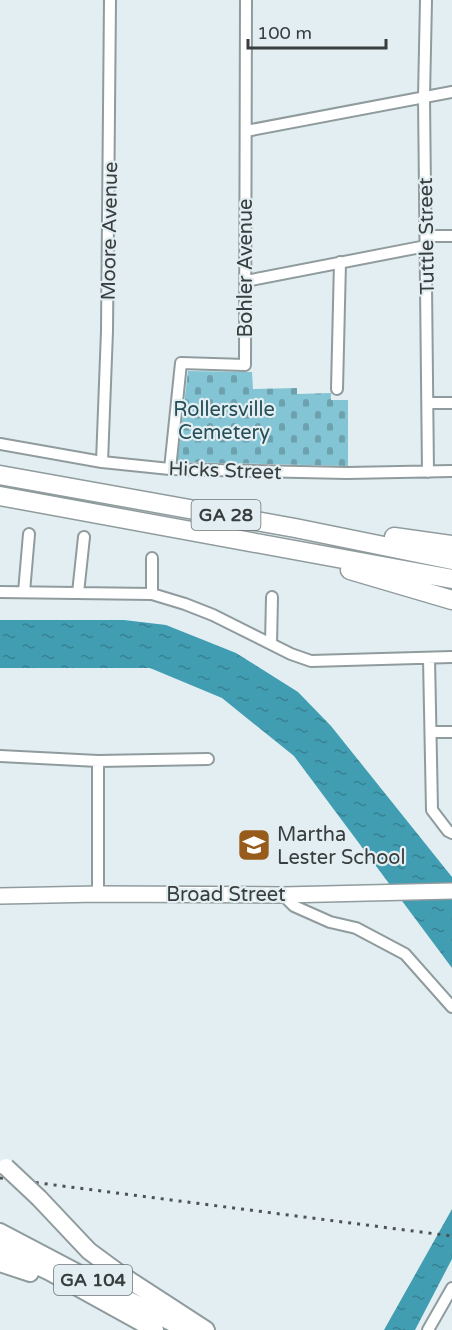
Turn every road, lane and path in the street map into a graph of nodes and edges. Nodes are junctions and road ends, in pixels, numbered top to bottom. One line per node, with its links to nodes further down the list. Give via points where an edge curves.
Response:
1 (110, 0): 15 (street, Moore Avenue, via 108,309)
2 (246, 0): 6 (street, Bohler Avenue)
3 (426, 0): 5 (street, Tuttle Street)
4 (452, 92): 5 (street)
5 (424, 98): 6 (street); 8 (street, Tuttle Street)
6 (246, 130): 10 (street, Bohler Avenue)
7 (452, 236): 8 (street)
8 (426, 241): 9 (street); 12 (street, Tuttle Street)
9 (340, 262): 10 (street); 11 (street)
10 (246, 281): 16 (street, Bohler Avenue, via 245,365 181,363)
11 (338, 389)
12 (428, 403): 13 (street); 18 (street, Tuttle Street)
13 (452, 403)
14 (0, 444): 15 (street, Hicks Street)
15 (102, 462): 16 (street, Hicks Street)
16 (170, 469): 18 (street, Hicks Street)
17 (452, 471): 18 (street, Hicks Street)
18 (428, 472)
19 (0, 475): 21 (highway, GA 28)
20 (5, 497): 24 (highway, GA 28)
21 (180, 507): 25 (highway); 27 (highway, GA 28)
22 (29, 534): 30 (street)
23 (84, 537): 31 (street)
24 (256, 542): 28 (highway, GA 28); 34 (highway)
25 (452, 545)
26 (152, 558): 32 (street)
27 (452, 560)
28 (452, 579)
29 (0, 592): 30 (street)
30 (24, 592): 31 (street)
31 (78, 593): 32 (street)
32 (152, 594): 35 (street, via 185,604)
33 (272, 597): 35 (street)
34 (452, 600)
35 (271, 644): 37 (street, via 311,661)
36 (452, 657): 37 (street)
37 (429, 658): 38 (street)
38 (431, 732): 39 (street); 43 (street, via 432,810)
39 (452, 732)
40 (0, 756): 42 (street)
41 (208, 759): 42 (street)
42 (98, 761): 45 (street)
43 (452, 833)
44 (452, 891): 46 (main road, Broad Street)
45 (98, 894): 46 (main road, Broad Street); 47 (main road, Broad Street)
46 (283, 895): 48 (street, via 294,906 352,927 405,954)
47 (0, 896)
48 (452, 1007)
49 (3, 1165): 57 (main road, bridge, via 89,1251)
50 (0, 1232): 56 (main road, GA 104)
51 (0, 1248): 54 (main road, GA 104)
52 (0, 1263): 54 (main road)
53 (452, 1288): 58 (street)
54 (115, 1308): 55 (main road, GA 104)
55 (155, 1330)
56 (186, 1330)
57 (206, 1330)
58 (428, 1330)

